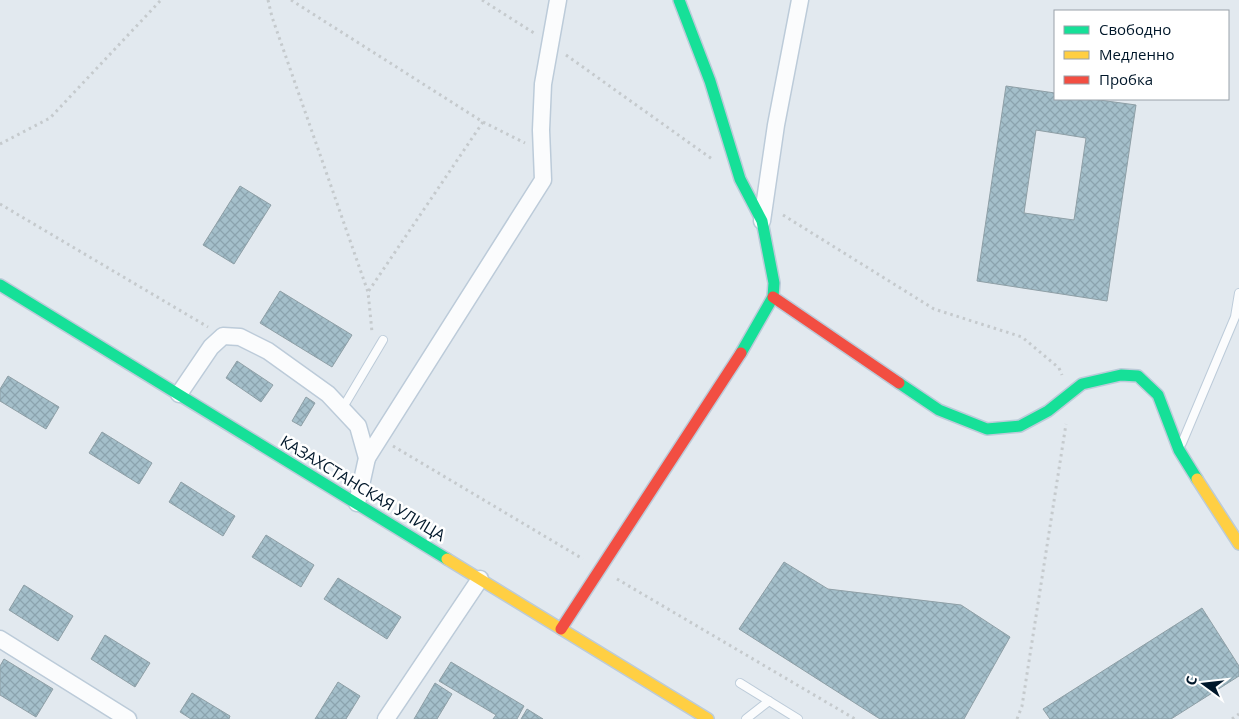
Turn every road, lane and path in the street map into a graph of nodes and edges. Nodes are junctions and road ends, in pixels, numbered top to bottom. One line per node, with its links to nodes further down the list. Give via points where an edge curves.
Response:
1 (161, 0): 10 (path, via 50,118)
2 (268, 0): 17 (path)
3 (292, 0): 9 (path)
4 (482, 0): 8 (path)
5 (558, 0): 8 (street)
6 (679, 0): 15 (street, via 710,81 740,179)
7 (800, 0): 15 (street)
8 (550, 43): 11 (street, via 543,84); 12 (path)
9 (483, 122): 11 (path); 17 (path)
10 (0, 144)
11 (542, 152): 27 (street, via 542,180)
12 (716, 162)
13 (0, 204): 20 (path)
14 (780, 213): 23 (path, via 934,309 1022,336 1060,368)
15 (762, 221): 19 (street, via 774,283)
16 (0, 285): 24 (street, КАЗАХСТАНСКАЯ УЛИЦА)
17 (368, 292): 22 (path)
18 (1239, 294): 28 (lane, via 1234,317)
19 (773, 297): 23 (street, via 939,410 987,429 1020,426 1048,411); 32 (street, via 757,328)
20 (223, 336): 24 (street, via 211,347); 25 (street, via 240,338 268,351 328,394)
21 (383, 340): 22 (lane)
22 (374, 355): 25 (lane)
23 (1070, 393): 28 (street, via 1082,384 1120,375 1138,376 1158,395)
24 (178, 394): 30 (street, КАЗАХСТАНСКАЯ УЛИЦА)
25 (342, 409): 29 (street, via 358,426)
26 (1066, 422): 45 (path, via 1022,706)
27 (380, 438): 29 (street); 32 (path)
28 (1179, 450): 31 (street)
29 (367, 458): 30 (street)
30 (357, 503): 33 (street, КАЗАХСТАНСКАЯ УЛИЦА)
31 (1239, 544)
32 (600, 569): 34 (street); 44 (path)
33 (480, 579): 34 (street, КАЗАХСТАНСКАЯ УЛИЦА); 40 (street)
34 (561, 629): 41 (street, КАЗАХСТАНСКАЯ УЛИЦА)
35 (0, 639): 39 (street)
36 (740, 683): 37 (lane)
37 (769, 701): 42 (lane); 43 (lane)
38 (1239, 714): 46 (path)
39 (128, 719)
40 (386, 719)
41 (708, 719)
42 (746, 719)
43 (798, 719)
44 (855, 719)
45 (1017, 719)
46 (1232, 719)

